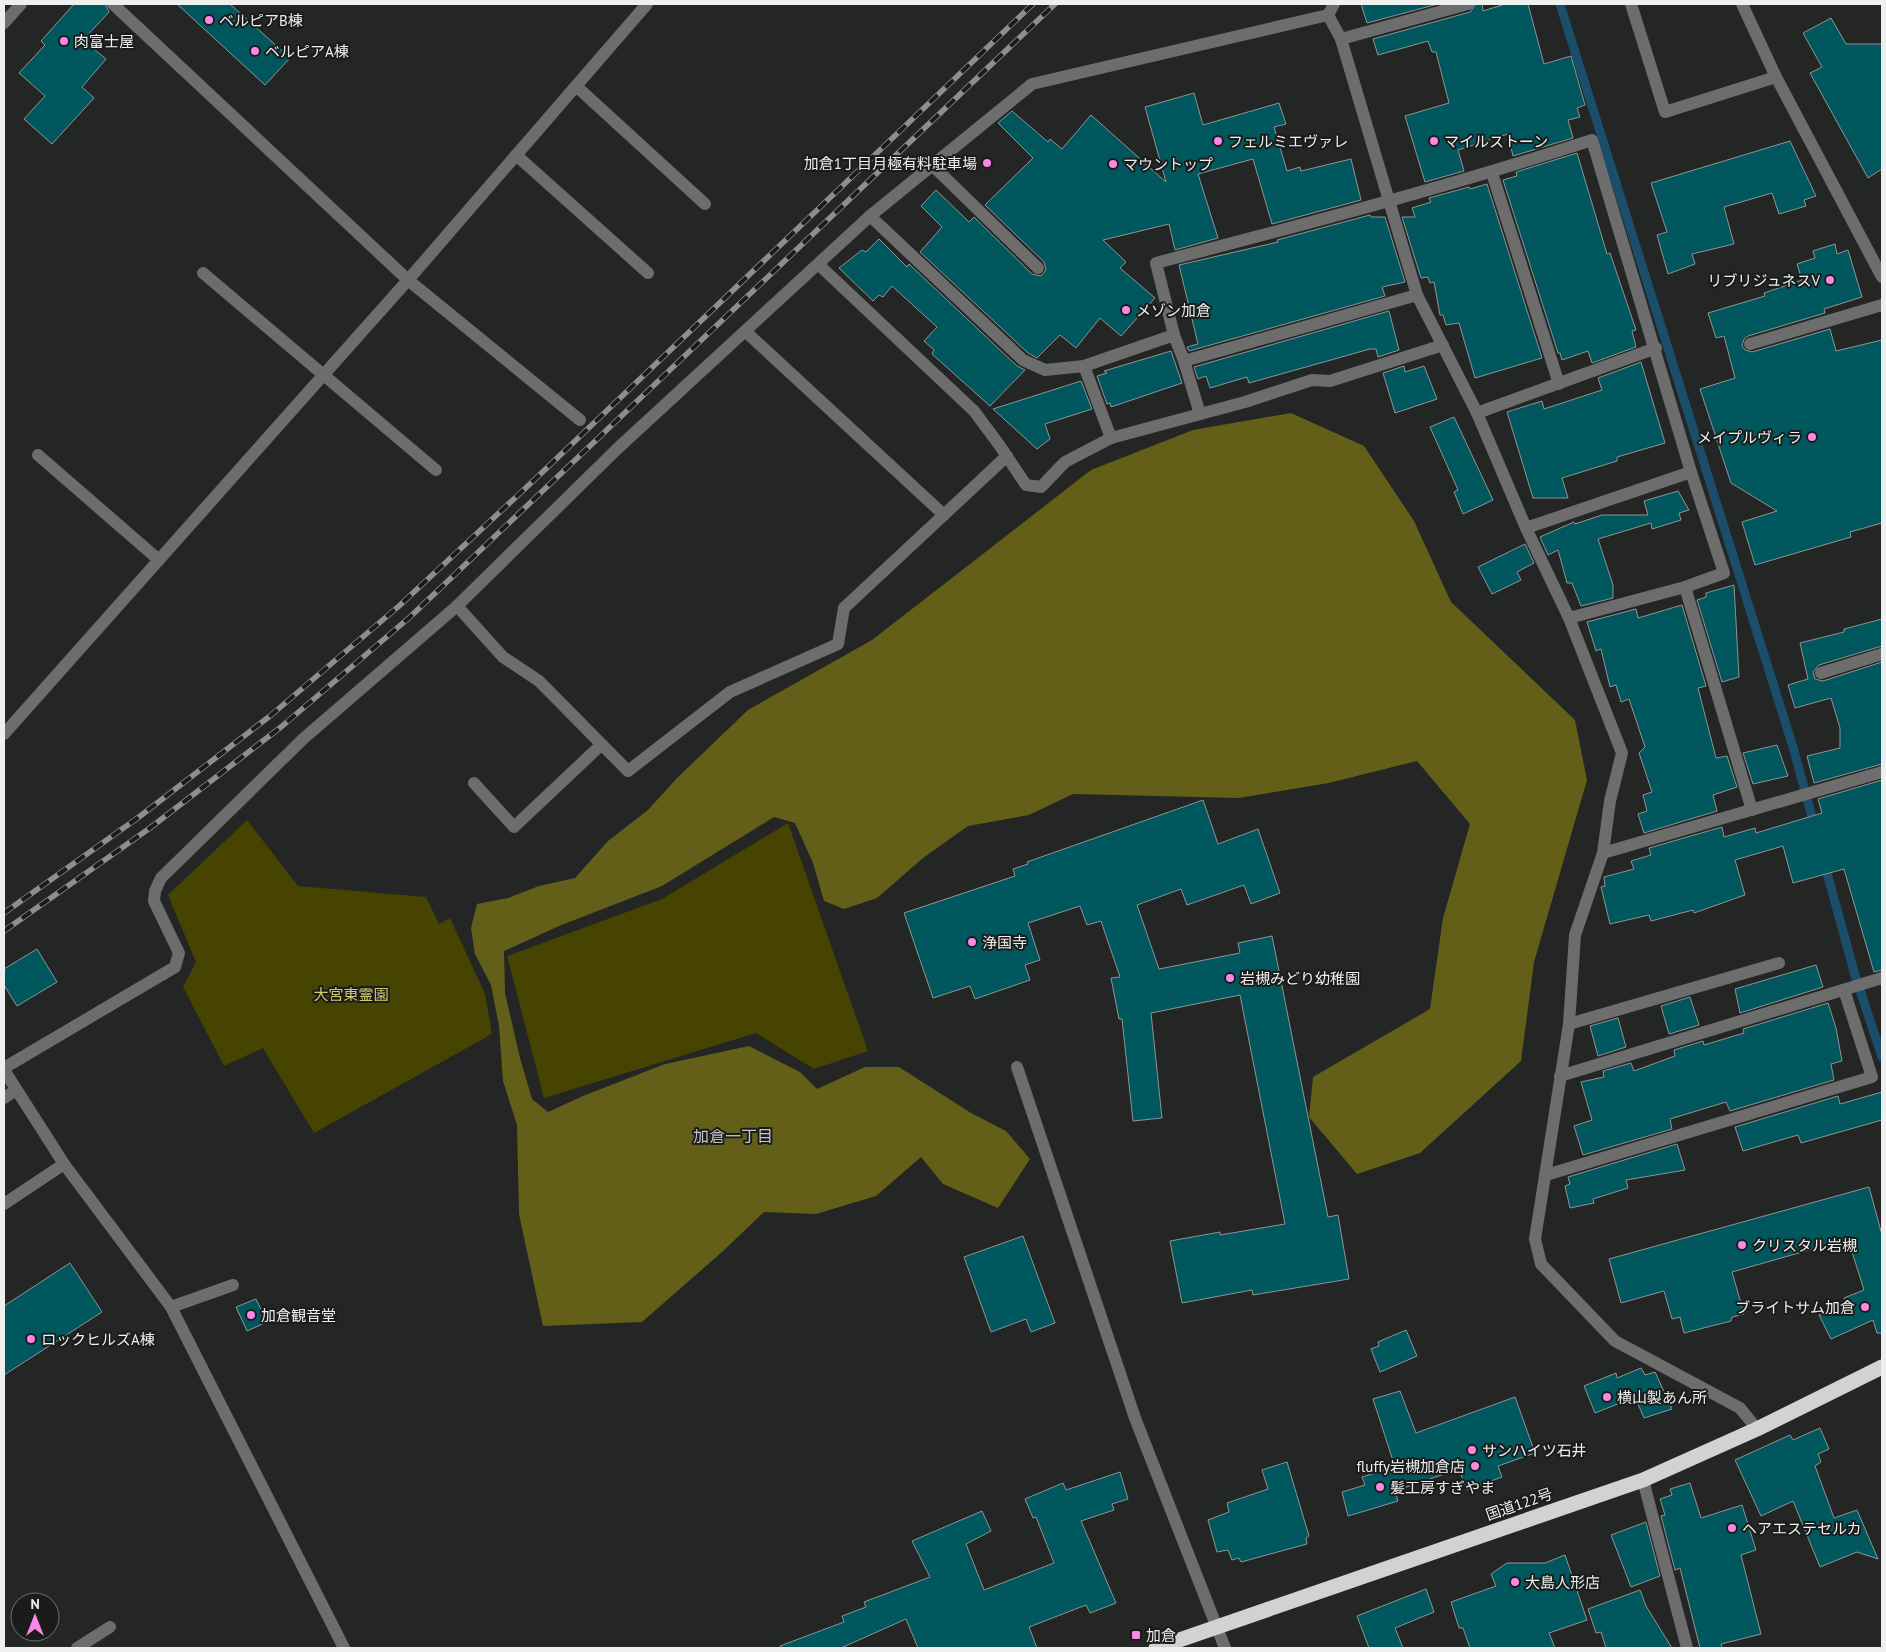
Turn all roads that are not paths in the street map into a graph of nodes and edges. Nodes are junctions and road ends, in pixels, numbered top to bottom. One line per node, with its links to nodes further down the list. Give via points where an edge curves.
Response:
1 (21, 4): 8 (street)
2 (113, 4): 24 (street)
3 (647, 4): 11 (street)
4 (1468, 4): 9 (street)
5 (1631, 4): 10 (street, via 1665,112)
6 (1742, 4): 10 (street)
7 (1331, 10): 9 (street); 13 (street, via 1032,84)
8 (4, 23)
9 (1341, 40): 15 (street)
10 (1776, 77): 18 (street)
11 (576, 86): 12 (street); 16 (street)
12 (516, 155): 22 (street); 24 (street)
13 (932, 164): 17 (street); 20 (street)
14 (1492, 173): 15 (street); 31 (street, via 1592,140); 35 (street)
15 (1390, 203): 25 (street); 28 (street, via 1156,263)
16 (705, 204)
17 (870, 216): 19 (street); 33 (street, via 1024,360 1045,370)
18 (1878, 261): 23 (street)
19 (818, 264): 27 (street); 41 (street, via 974,411)
20 (1038, 268)
21 (203, 273): 34 (street)
22 (648, 273)
23 (1882, 277)
24 (408, 280): 34 (street); 38 (street)
25 (1418, 295): 30 (street); 32 (street)
26 (1882, 305): 29 (street)
27 (745, 331): 44 (street); 48 (street, via 617,449)
28 (1174, 335): 32 (street); 33 (street)
29 (1750, 344)
30 (1443, 345): 36 (street); 37 (street, via 1330,381 1312,380)
31 (1656, 348): 35 (street); 43 (street)
32 (1184, 361): 37 (street)
33 (1084, 366): 39 (street)
34 (324, 374): 42 (street); 46 (street)
35 (1559, 384): 36 (street)
36 (1477, 413): 45 (street)
37 (1200, 414): 39 (street)
38 (580, 420)
39 (1112, 438): 41 (street, via 1065,462 1041,487 1026,485)
40 (38, 455): 46 (street)
41 (1007, 456): 44 (street)
42 (436, 470)
43 (1691, 472): 45 (street); 47 (street, via 1724,574)
44 (944, 515): 53 (street, via 844,608 838,644 730,692 628,771)
45 (1526, 528): 49 (street)
46 (159, 560): 52 (street)
47 (1685, 587): 49 (street); 56 (street)
48 (457, 606): 53 (street, via 503,657 539,681); 63 (street, via 303,739 161,878 154,901 179,953 175,967)
49 (1569, 618): 57 (street, via 1622,752 1610,801)
50 (1882, 654): 51 (street)
51 (1821, 672)
52 (4, 734)
53 (602, 745): 55 (street, via 514,827)
54 (1882, 772): 56 (street)
55 (474, 782)
56 (1752, 810): 57 (street)
57 (1603, 852): 61 (street, via 1575,935)
58 (1779, 962): 61 (street)
59 (1882, 978): 60 (street)
60 (1844, 990): 64 (street); 68 (street, via 1872,1077)
61 (1569, 1024): 64 (street)
62 (1017, 1068): 76 (street, via 1135,1418)
63 (4, 1069): 65 (street)
64 (1560, 1076): 68 (street)
65 (16, 1090): 66 (street); 67 (street)
66 (4, 1098)
67 (64, 1164): 69 (street); 71 (street)
68 (1546, 1175): 73 (street, via 1535,1239 1540,1264 1615,1341 1740,1408)
69 (4, 1204)
70 (233, 1285): 71 (street)
71 (170, 1307): 78 (street)
72 (1882, 1367): 73 (highway, 国道122号)
73 (1758, 1429): 74 (highway, 国道122号)
74 (1642, 1480): 76 (highway, 国道122号); 81 (street)
75 (110, 1626): 77 (street)
76 (1215, 1626): 79 (highway, 国道122号); 80 (street)
77 (77, 1648)
78 (344, 1648)
79 (1156, 1648)
80 (1225, 1648)
81 (1687, 1648)

